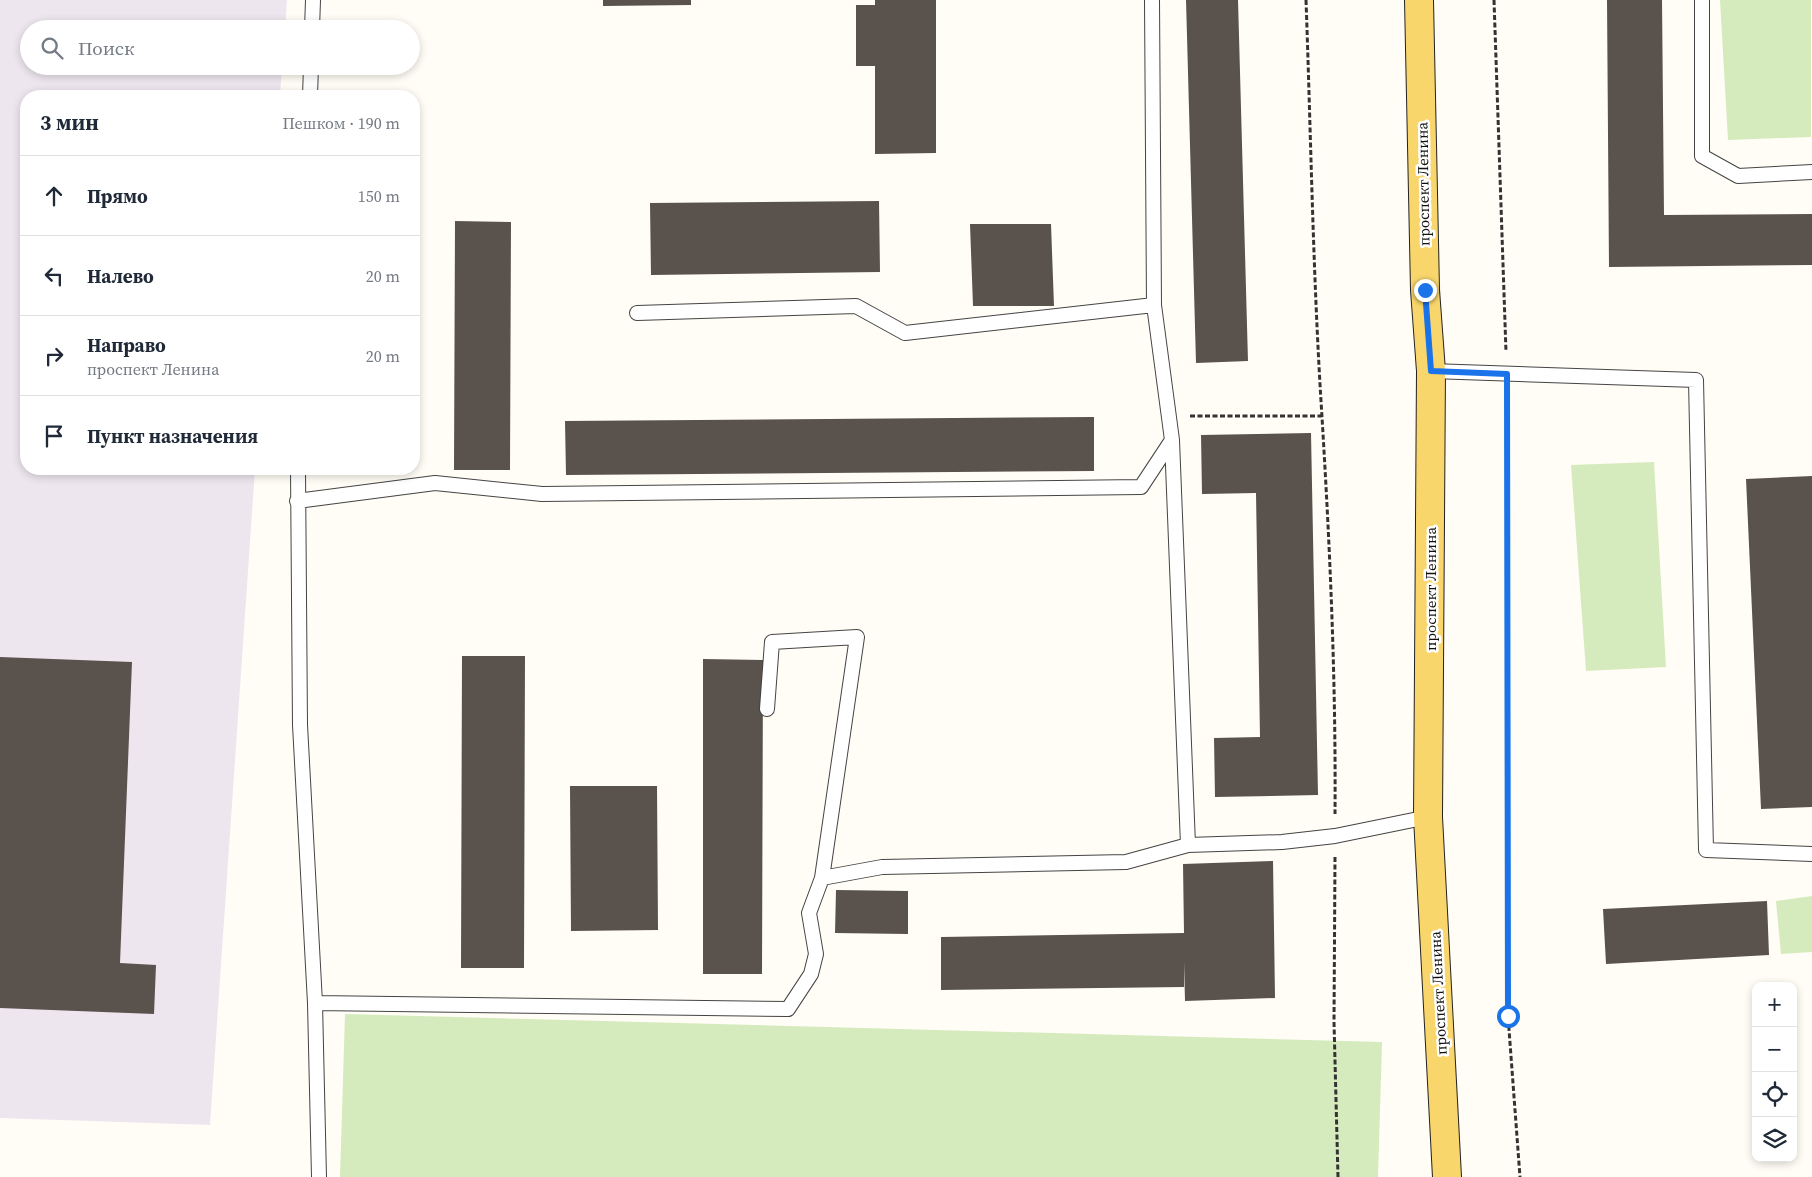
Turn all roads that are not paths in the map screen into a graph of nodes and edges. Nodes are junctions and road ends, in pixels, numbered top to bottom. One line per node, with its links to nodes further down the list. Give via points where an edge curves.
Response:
1 (313, 0): 5 (lane)
2 (1152, 0): 9 (lane)
3 (1419, 0): 11 (main road, проспект Ленина, via 1425,290)
4 (1702, 0): 8 (lane, via 1702,156 1738,176)
5 (312, 20)
6 (310, 75): 7 (lane)
7 (310, 90)
8 (1812, 172)
9 (1154, 305): 10 (lane, via 905,333 856,306); 12 (lane)
10 (637, 313)
11 (1431, 371): 16 (main road, проспект Ленина); 18 (lane, via 1696,380 1706,850)
12 (1172, 440): 14 (lane, via 1141,487 542,494 435,483); 17 (lane)
13 (298, 475): 14 (lane)
14 (297, 501): 20 (lane, via 300,725)
15 (767, 709): 19 (lane, via 772,642 858,637)
16 (1428, 817): 17 (lane, via 1335,836 1282,842); 22 (main road, проспект Ленина)
17 (1188, 845): 19 (lane, via 1126,862 882,866)
18 (1812, 854)
19 (822, 878): 20 (lane, via 809,913 816,954 810,974 788,1009)
20 (315, 1003): 21 (lane)
21 (319, 1177)
22 (1447, 1177)

